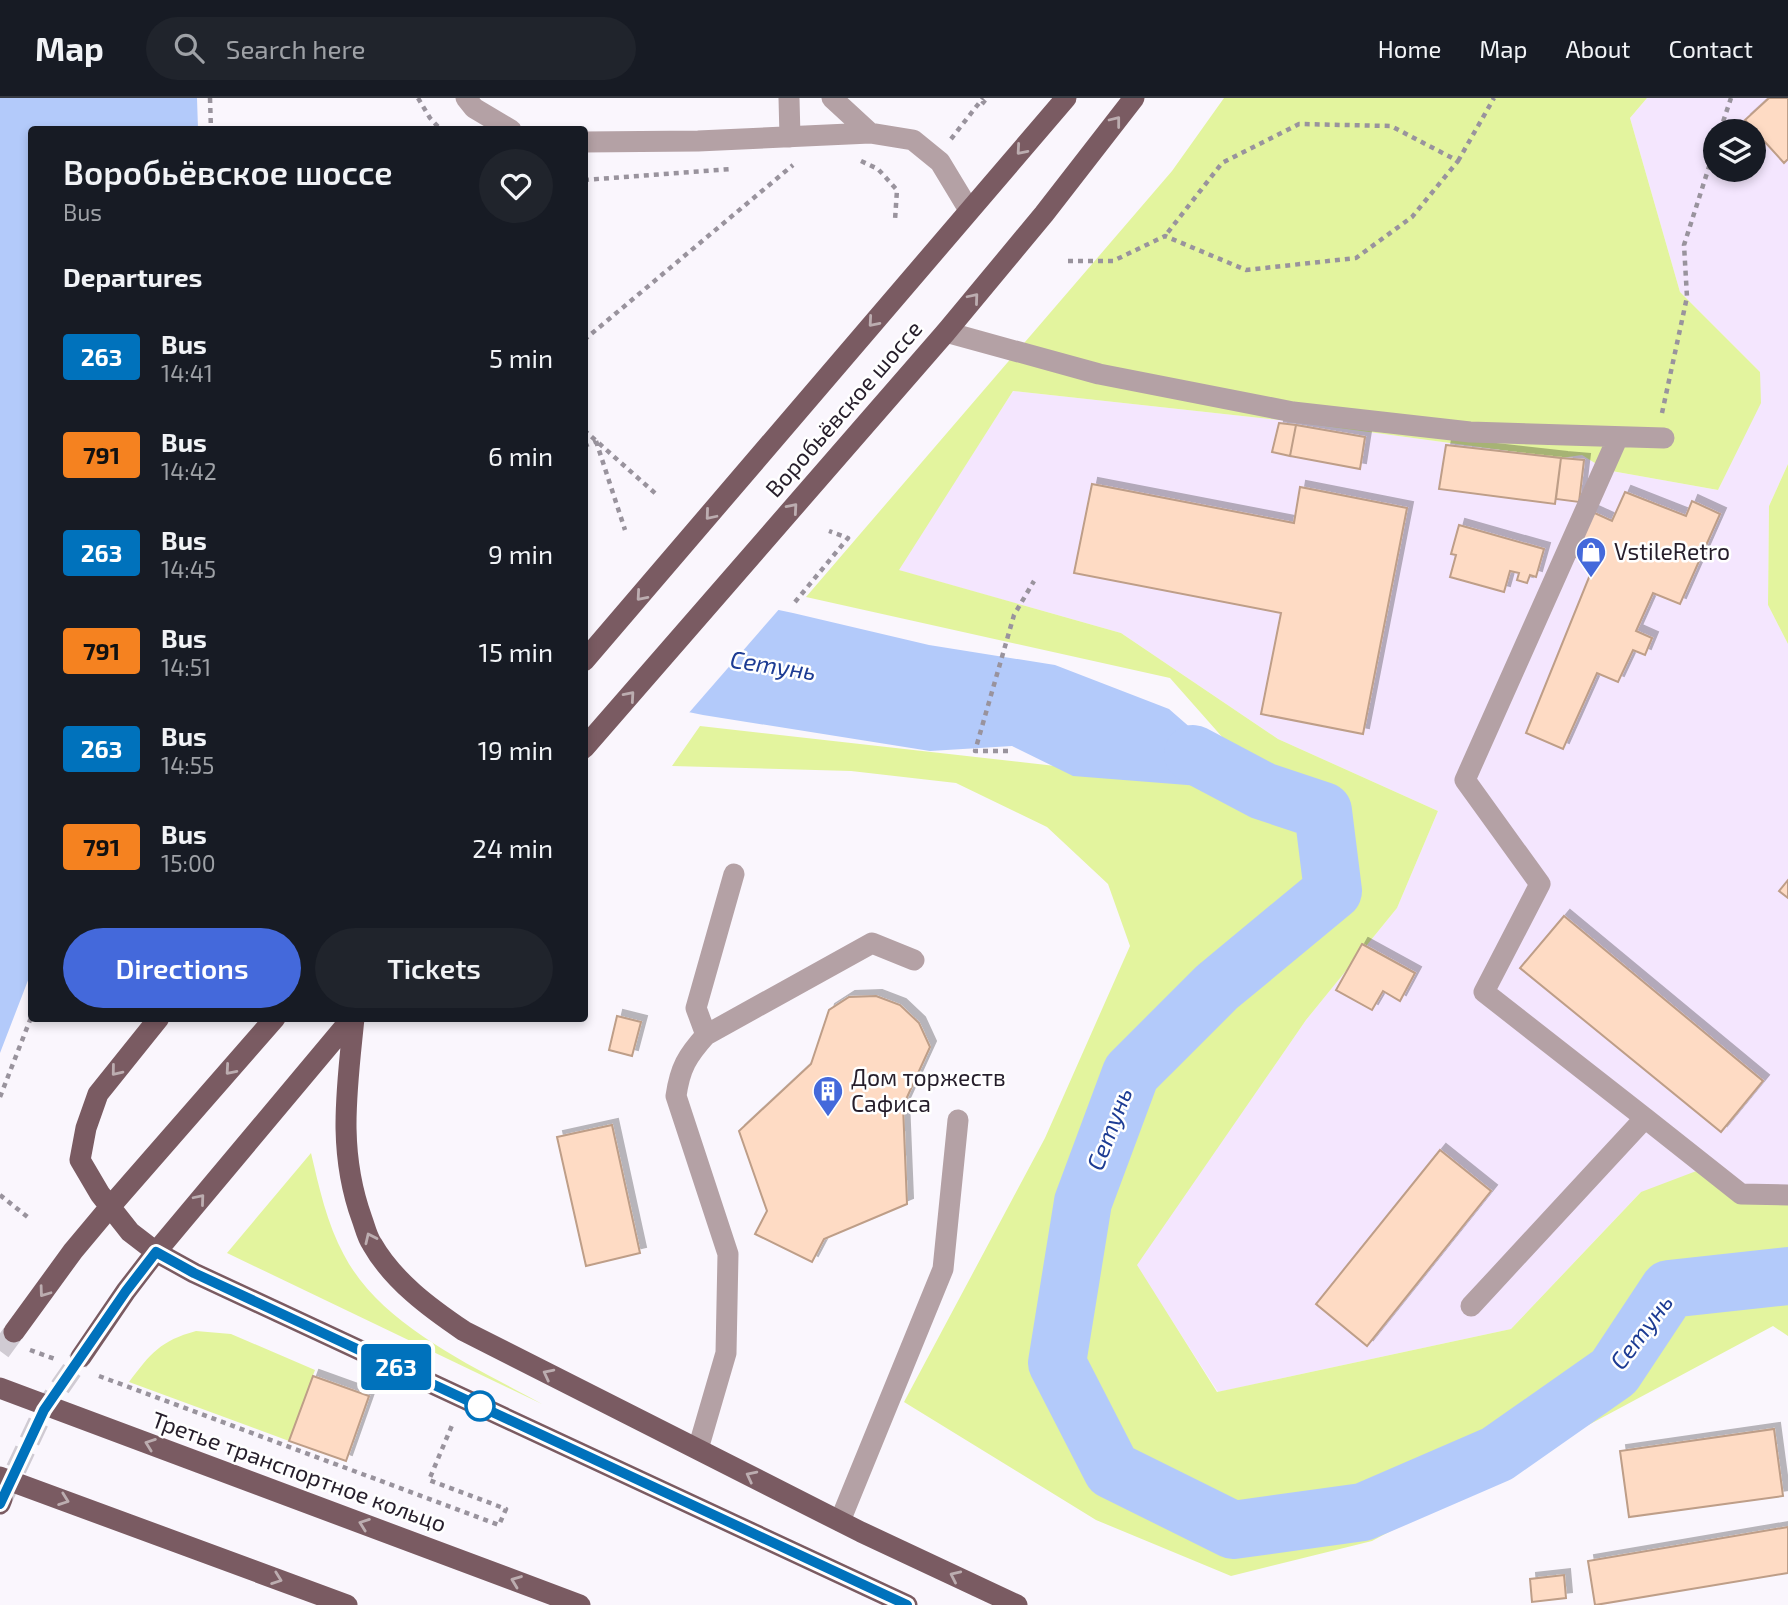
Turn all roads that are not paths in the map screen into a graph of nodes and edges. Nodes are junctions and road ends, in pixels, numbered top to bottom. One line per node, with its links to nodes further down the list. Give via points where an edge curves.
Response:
1 (466, 98): 6 (lane)
2 (789, 98): 8 (lane)
3 (832, 98): 7 (lane)
4 (1066, 98): 10 (main road, Воробьёвское шоссе, one-way to 10)
5 (1134, 98): 11 (main road, Воробьёвское шоссе, one-way to 5)
6 (505, 126)
7 (870, 133): 8 (lane); 10 (lane, via 913,140 940,162)
8 (790, 137): 9 (lane)
9 (588, 142)
10 (969, 210): 14 (main road, Воробьёвское шоссе, one-way to 14)
11 (946, 332): 12 (lane, via 1099,374 1293,412 1470,432); 15 (main road, Воробьёвское шоссе, one-way to 11)
12 (1618, 437): 13 (lane); 23 (lane, via 1465,780 1540,884 1484,992)
13 (1661, 438)
14 (588, 655)
15 (588, 744)
16 (734, 874): 22 (lane, via 696,1008)
17 (914, 960): 22 (lane, via 872,943)
18 (156, 1022): 26 (main road, one-way to 26, via 98,1094 86,1128 80,1160)
19 (272, 1022): 26 (main road, one-way to 26)
20 (350, 1022): 27 (main road, one-way to 20)
21 (353, 1022): 32 (main road, one-way to 21, via 464,1331 424,1303 371,1244 355,1198 345,1145)
22 (706, 1035): 32 (lane, via 680,1073 676,1096 728,1254 726,1353)
23 (1645, 1118): 25 (lane, via 1741,1194); 28 (lane)
24 (958, 1120): 34 (lane, via 943,1269)
25 (1788, 1195)
26 (109, 1208): 27 (main road); 29 (main road, one-way to 29, via 73,1251)
27 (156, 1252): 30 (main road); 37 (main road)
28 (1471, 1306)
29 (20, 1340)
30 (78, 1364)
31 (0, 1388): 36 (main road, Третье транспортное кольцо, one-way to 31)
32 (698, 1449): 34 (main road, one-way to 32)
33 (0, 1477): 35 (main road, one-way to 35)
34 (840, 1521): 38 (main road, one-way to 34)
35 (346, 1605)
36 (580, 1605)
37 (907, 1605)
38 (1017, 1605)

